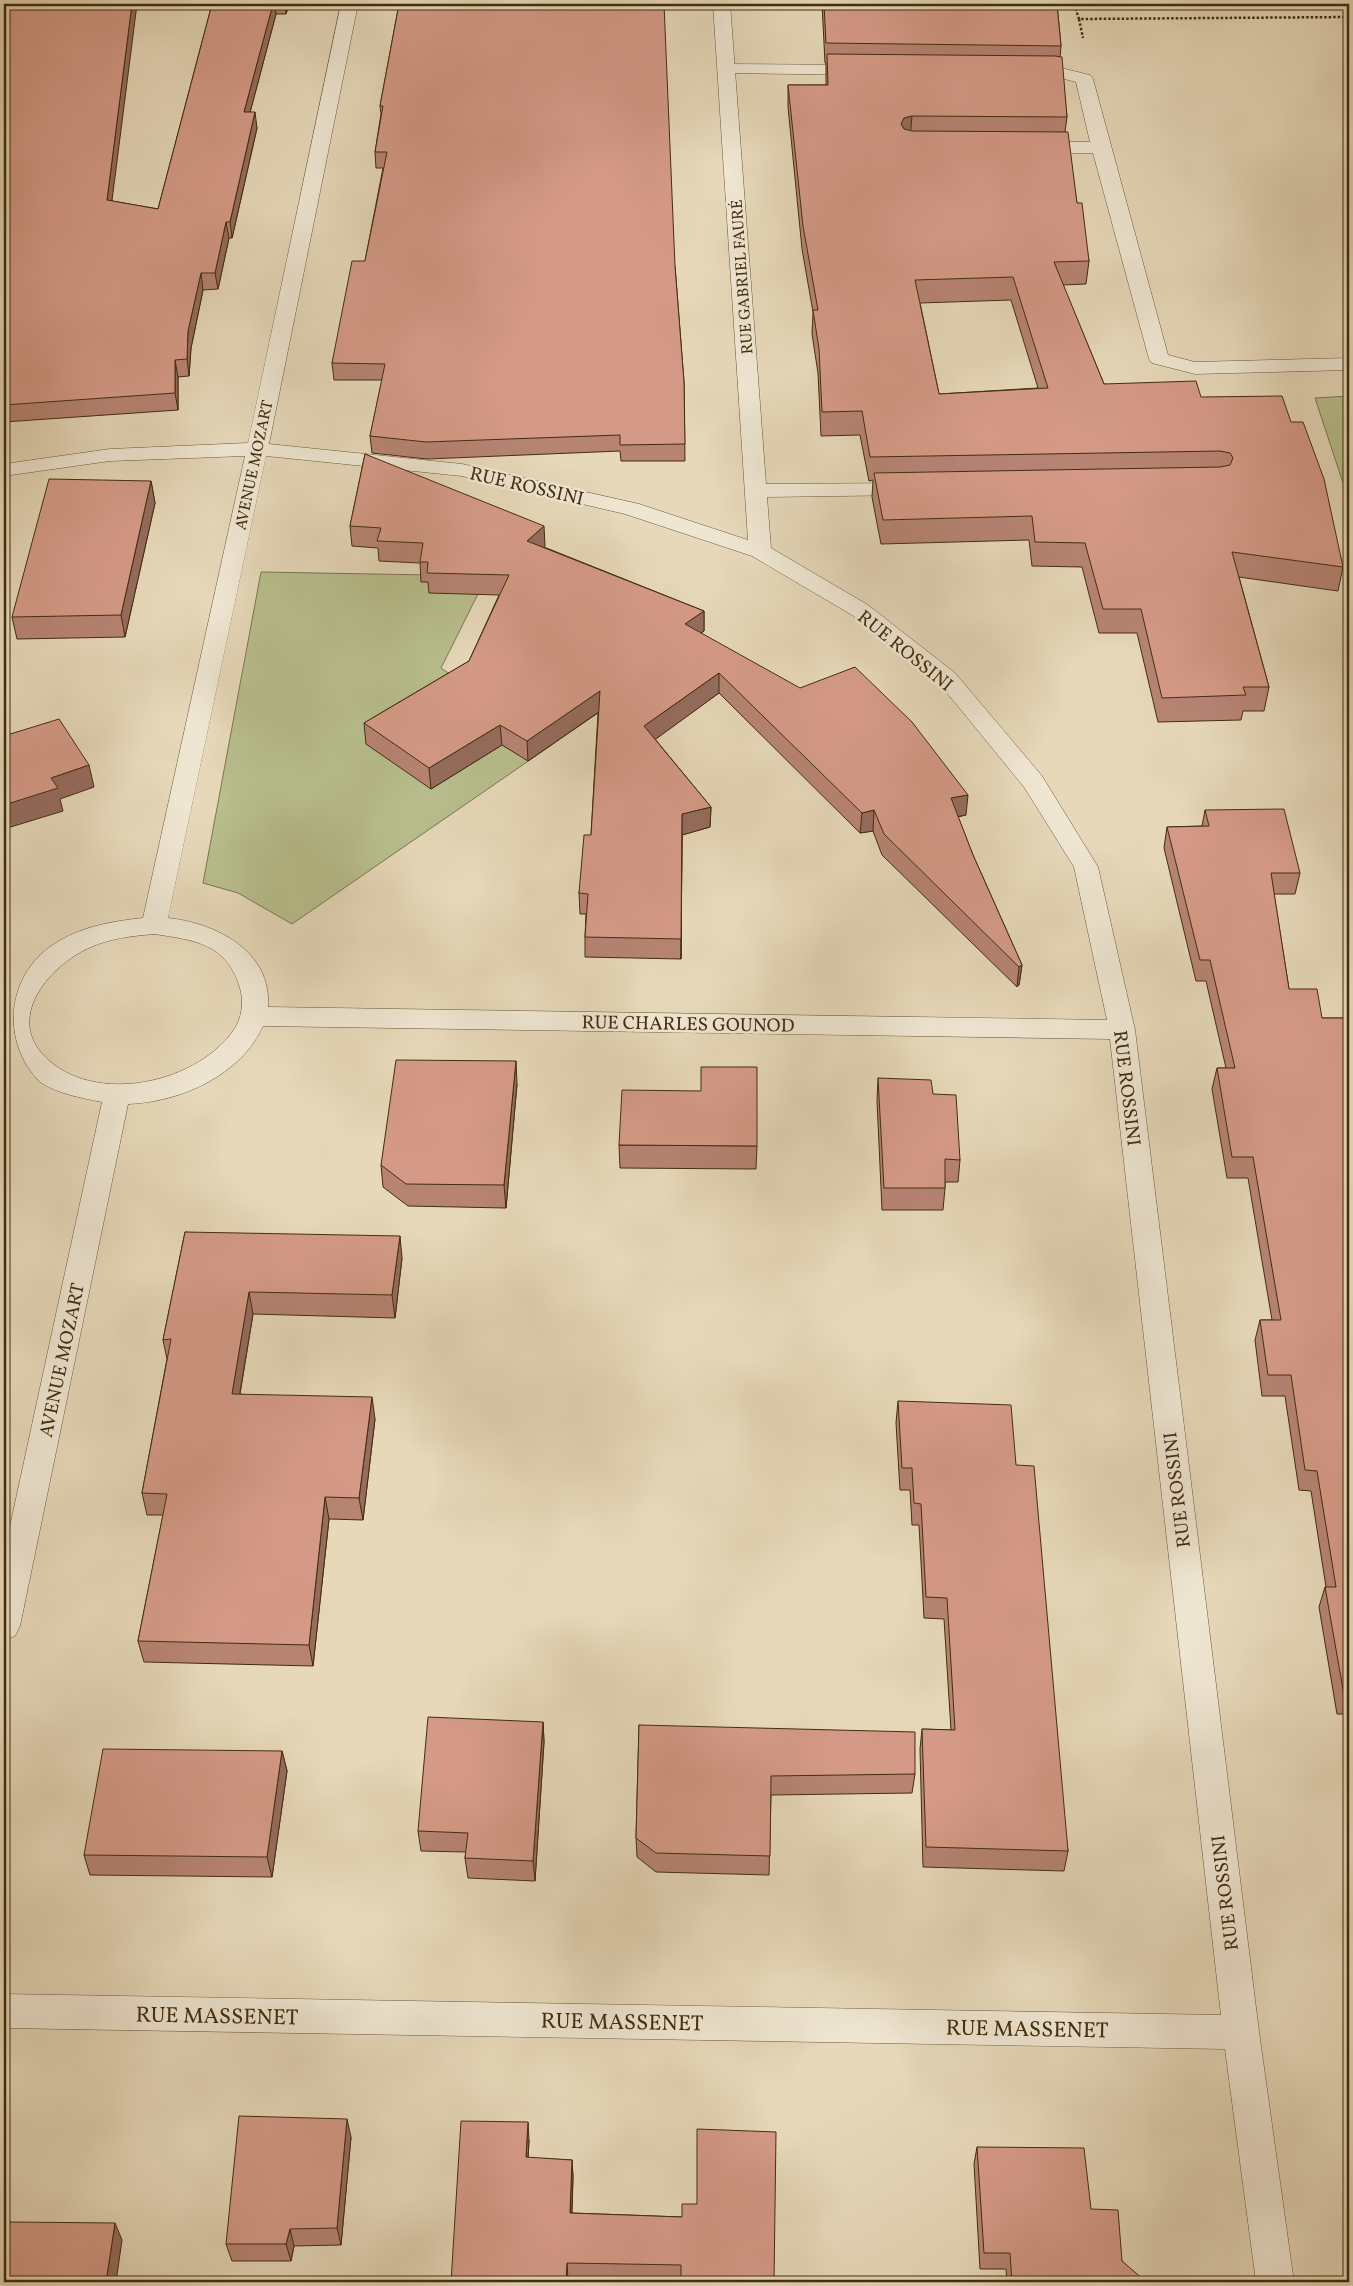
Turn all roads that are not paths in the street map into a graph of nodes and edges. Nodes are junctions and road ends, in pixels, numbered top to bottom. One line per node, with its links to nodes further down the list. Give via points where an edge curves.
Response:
1 (349, 4): 9 (street, AVENUE MOZART)
2 (722, 4): 3 (street, RUE GABRIEL FAURÉ)
3 (727, 69): 4 (street); 12 (street, RUE GABRIEL FAURÉ)
4 (878, 70)
5 (1004, 70): 7 (street, via 1053,71 1084,79)
6 (1012, 147): 7 (street)
7 (1100, 148): 8 (street, via 1159,359 1195,368)
8 (1349, 364)
9 (257, 449): 10 (street, RUE ROSSINI, via 110,455); 13 (street, RUE ROSSINI, via 462,470 631,508); 14 (street, AVENUE MOZART)
10 (4, 470)
11 (929, 488): 12 (street)
12 (756, 491): 13 (street, RUE GABRIEL FAURÉ)
13 (760, 551): 17 (street, RUE ROSSINI, via 860,610 947,678 1033,782 1086,867)
14 (154, 925): 15 (street, via 115,929 79,941 48,961 26,985); 16 (street, via 190,930 206,936 222,943 244,963 256,988)
15 (10, 1012): 18 (street, via 18,1037 31,1059 53,1077 82,1090)
16 (254, 1016): 17 (street, RUE CHARLES GOUNOD); 18 (street, via 242,1041 220,1063 190,1080 154,1091)
17 (1122, 1030): 21 (street, RUE ROSSINI)
18 (117, 1094): 19 (street, AVENUE MOZART)
19 (4, 1626)
20 (4, 2011): 21 (street, RUE MASSENET)
21 (1241, 2032): 22 (street, RUE ROSSINI)
22 (1275, 2282)

